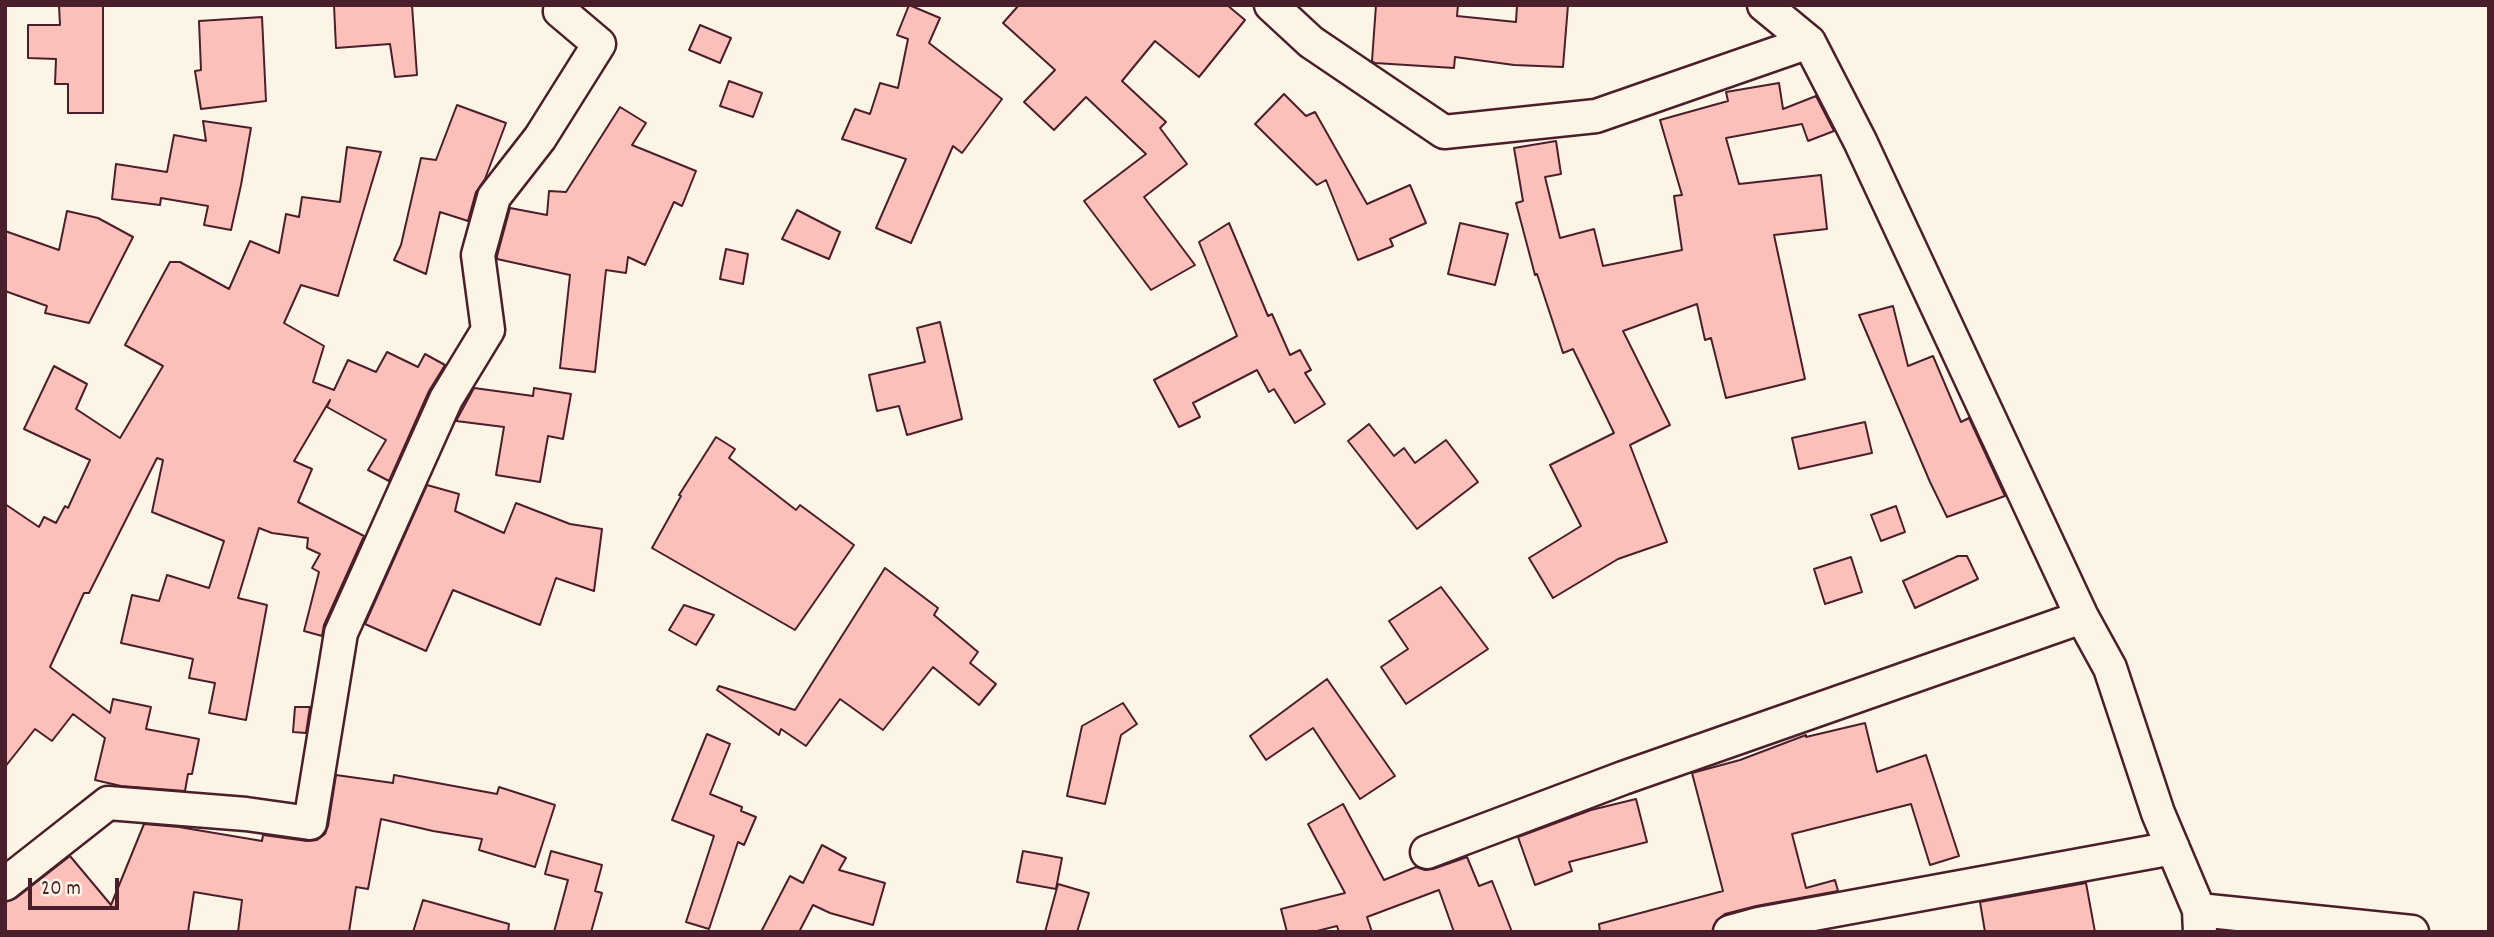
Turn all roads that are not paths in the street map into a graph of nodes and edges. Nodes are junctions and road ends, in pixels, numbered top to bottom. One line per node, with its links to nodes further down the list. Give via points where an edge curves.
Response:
1 (561, 5): 8 (street, via 560,11 599,44 540,138 494,197 478,255 488,330 446,399 341,633 310,823 108,803)
2 (1271, 5): 4 (street, via 1311,42 1444,132 1597,116)
3 (1764, 5): 4 (street)
4 (1809, 42): 5 (street)
5 (2082, 617): 6 (street, via 2110,668); 7 (street, via 1622,778)
6 (2173, 848): 9 (street); 10 (street)
7 (1427, 852)
8 (5, 884)
9 (2200, 921): 11 (street)
10 (1730, 932)
11 (2413, 932)

